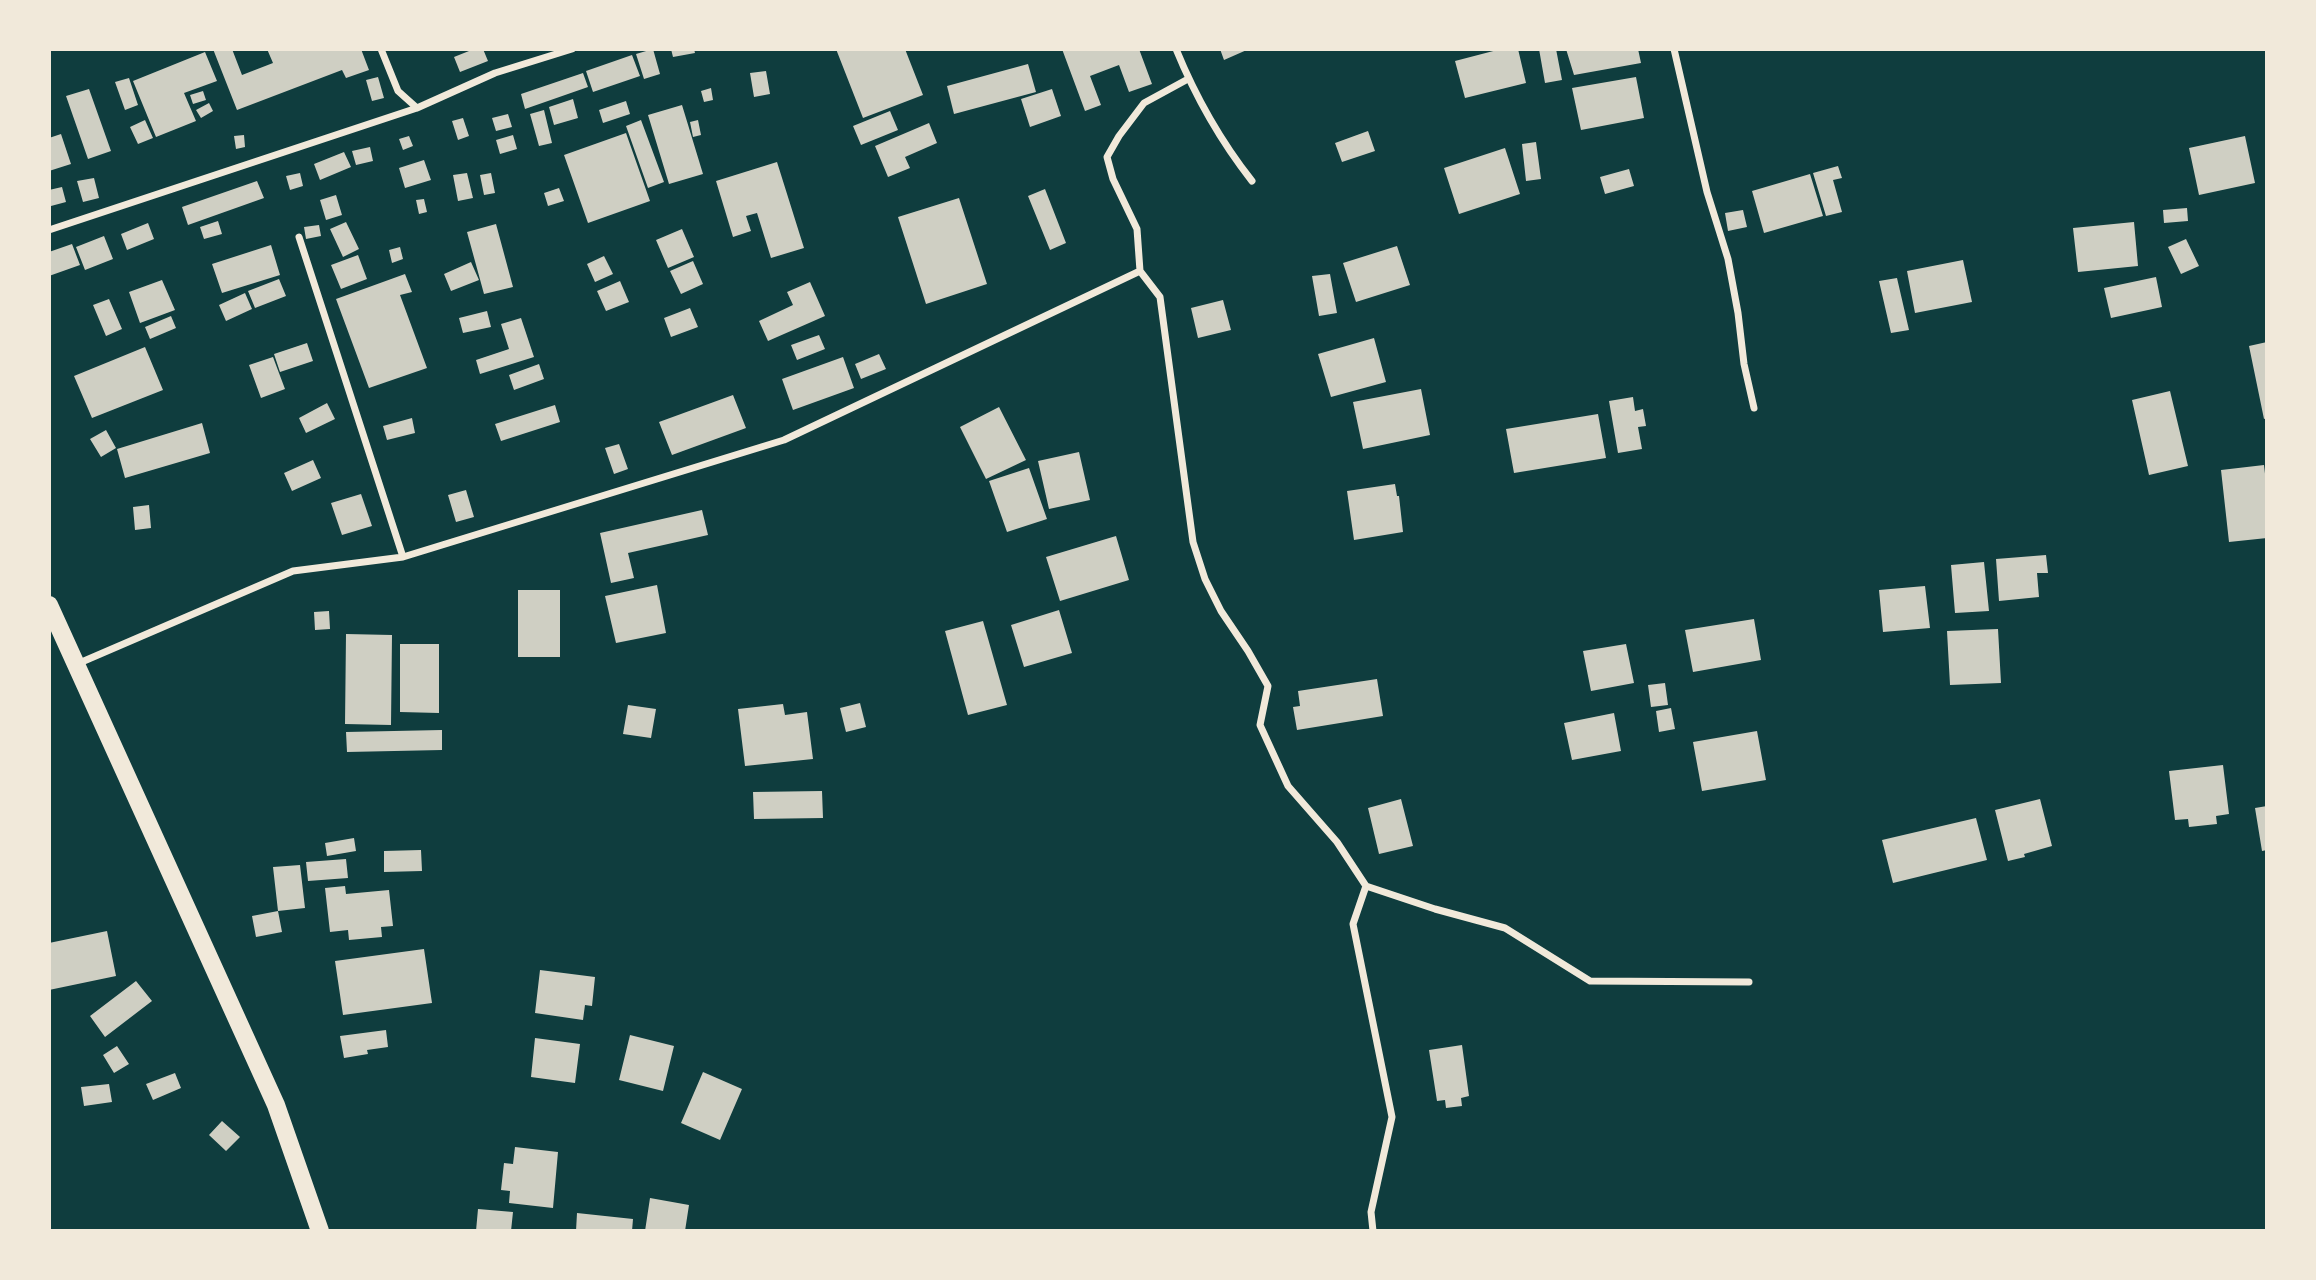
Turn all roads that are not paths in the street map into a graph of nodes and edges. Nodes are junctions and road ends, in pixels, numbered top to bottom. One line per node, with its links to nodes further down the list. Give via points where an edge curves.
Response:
1 (381, 49): 6 (street, via 398,91)
2 (572, 49): 6 (street, via 495,73)
3 (1176, 49): 5 (street)
4 (1674, 49): 11 (street, via 1707,192 1728,259)
5 (1188, 79): 7 (street, via 1218,136); 10 (street, via 1144,103 1107,156 1137,229)
6 (418, 108): 8 (street)
7 (1252, 181)
8 (49, 230)
9 (299, 237): 12 (street)
10 (1140, 271): 12 (street, via 784,440); 15 (street, via 1160,297 1186,497 1205,579 1268,686 1260,725 1288,786 1337,842)
11 (1754, 408)
12 (402, 557): 14 (street, via 293,571)
13 (49, 605): 14 (main road)
14 (77, 664): 17 (main road, via 276,1105)
15 (1366, 886): 16 (street, via 1505,928 1590,981); 18 (street, via 1353,923 1392,1117 1371,1212)
16 (1749, 982)
17 (320, 1231)
18 (1373, 1231)

